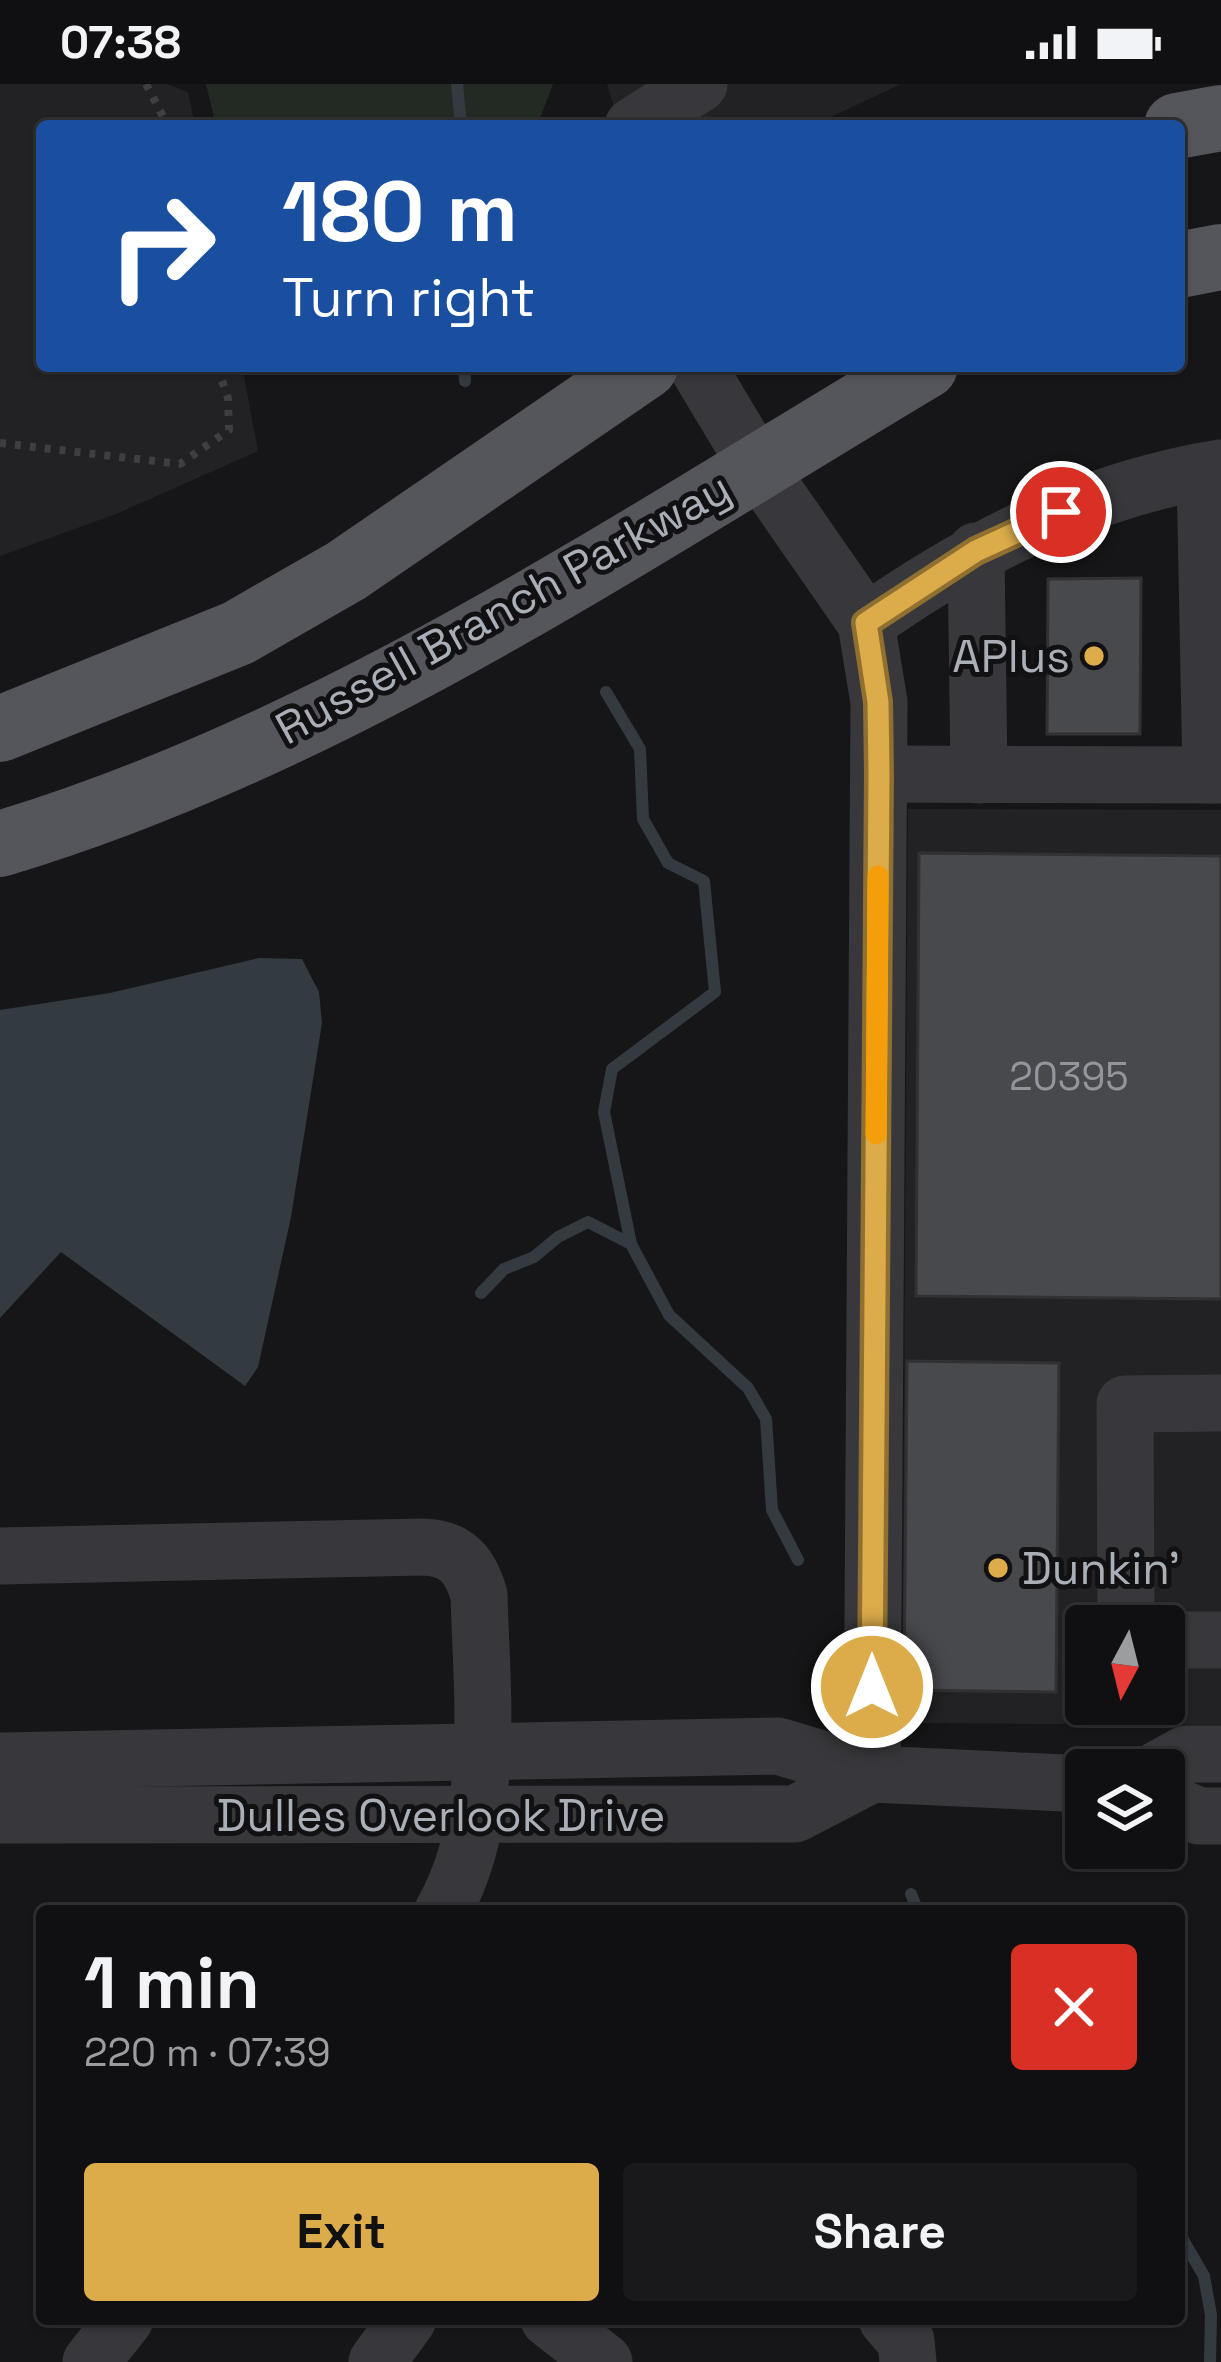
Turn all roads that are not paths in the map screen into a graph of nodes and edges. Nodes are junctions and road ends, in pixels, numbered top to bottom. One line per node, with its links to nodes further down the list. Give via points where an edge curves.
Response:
1 (1221, 118): 2 (main road)
2 (1185, 125)
3 (1221, 257): 4 (main road)
4 (1185, 264)
5 (636, 372): 12 (main road, via 346,571 238,633)
6 (701, 372): 8 (street)
7 (915, 372): 8 (main road, Russell Branch Parkway)
8 (757, 466): 11 (street); 16 (main road, Russell Branch Parkway, via 414,667 224,761 94,816)
9 (1213, 470): 10 (street, via 1091,500); 15 (street)
10 (976, 551): 11 (street); 14 (street)
11 (866, 623): 13 (street)
12 (0, 729)
13 (879, 774): 14 (street); 26 (street)
14 (979, 775): 15 (street)
15 (1216, 775)
16 (0, 844)
17 (1221, 1403): 19 (street, via 1125,1404)
18 (0, 1556): 22 (street, via 445,1548 468,1567 478,1594)
19 (1126, 1605)
20 (1185, 1640): 21 (street)
21 (1221, 1640)
22 (483, 1751): 25 (street, Dulles Overlook Drive); 26 (street, Dulles Overlook Drive, via 778,1746); 29 (street)
23 (1221, 1754): 24 (street)
24 (1185, 1755)
25 (0, 1761)
26 (872, 1774): 27 (street, Dulles Overlook Drive); 29 (street, Dulles Overlook Drive, via 795,1814)
27 (1065, 1783)
28 (1185, 1810): 31 (street)
29 (474, 1814): 30 (street, Dulles Overlook Drive); 32 (street)
30 (0, 1815)
31 (1221, 1816)
32 (446, 1905)
33 (120, 2325): 37 (street)
34 (404, 2325): 38 (street)
35 (557, 2325): 39 (street)
36 (891, 2325): 40 (street, via 906,2341)
37 (91, 2362)
38 (377, 2362)
39 (604, 2362)
40 (908, 2362)

